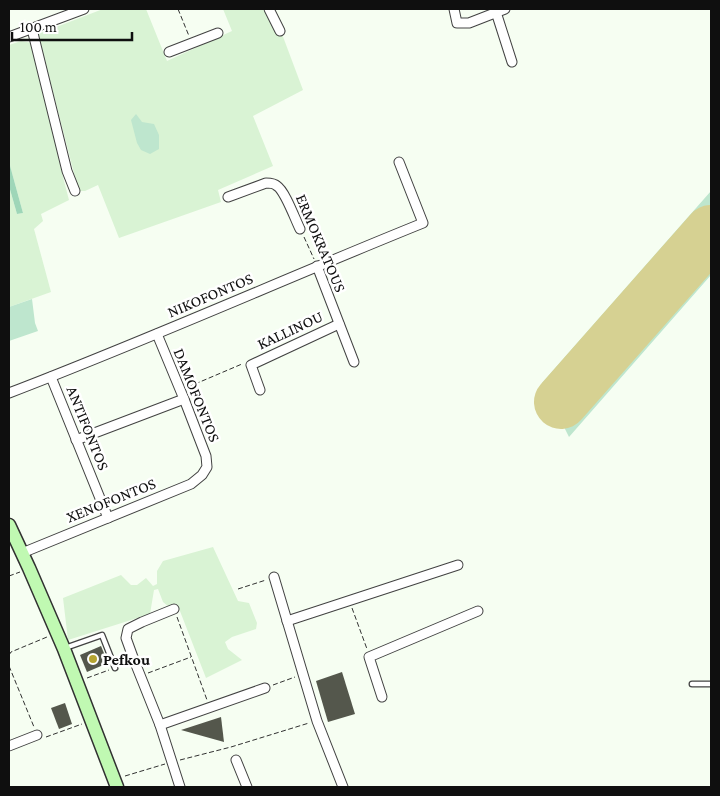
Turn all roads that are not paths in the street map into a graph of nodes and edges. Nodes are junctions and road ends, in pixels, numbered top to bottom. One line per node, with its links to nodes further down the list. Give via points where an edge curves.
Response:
1 (84, 9): 5 (street)
2 (270, 9): 6 (street)
3 (454, 9): 4 (street, via 457,23 469,23)
4 (500, 11): 10 (street)
5 (32, 29): 8 (street); 12 (street, via 67,171)
6 (280, 30)
7 (218, 33): 9 (street)
8 (9, 37)
9 (169, 52)
10 (512, 62)
11 (399, 162): 15 (street, NIKOFONTOS, via 423,223)
12 (75, 191)
13 (228, 197): 14 (street, ERMOKRATOUS, via 266,183 276,184)
14 (300, 229)
15 (317, 266): 16 (street, ERMOKRATOUS); 17 (street, NIKOFONTOS)
16 (339, 324): 18 (street, ERMOKRATOUS); 20 (street, KALLINOU, via 251,365)
17 (157, 334): 19 (street, NIKOFONTOS); 22 (street, DAMOFONTOS)
18 (354, 362)
19 (51, 377): 21 (street, NIKOFONTOS); 23 (street, ANTIFONTOS)
20 (260, 390)
21 (9, 394)
22 (184, 399): 23 (street); 24 (street, DAMOFONTOS, via 206,456)
23 (76, 440): 25 (street, ANTIFONTOS)
24 (206, 468): 25 (street, XENOFONTOS, via 202,476 191,484)
25 (108, 518): 27 (street, XENOFONTOS)
26 (9, 525): 27 (main road)
27 (22, 553): 33 (main road)
28 (458, 565): 32 (street)
29 (274, 577): 32 (street)
30 (174, 609): 39 (street, via 128,629 126,638)
31 (478, 611): 38 (street, via 369,657)
32 (287, 621): 46 (street, via 317,721)
33 (64, 649): 34 (lane, via 102,635); 43 (main road)
34 (115, 668)
35 (692, 684): 36 (lane)
36 (711, 684)
37 (265, 688): 39 (street)
38 (382, 698)
39 (160, 725): 44 (street)
40 (38, 734): 41 (street)
41 (9, 746)
42 (236, 760): 45 (street)
43 (115, 783)
44 (180, 787)
45 (247, 787)
46 (343, 787)

